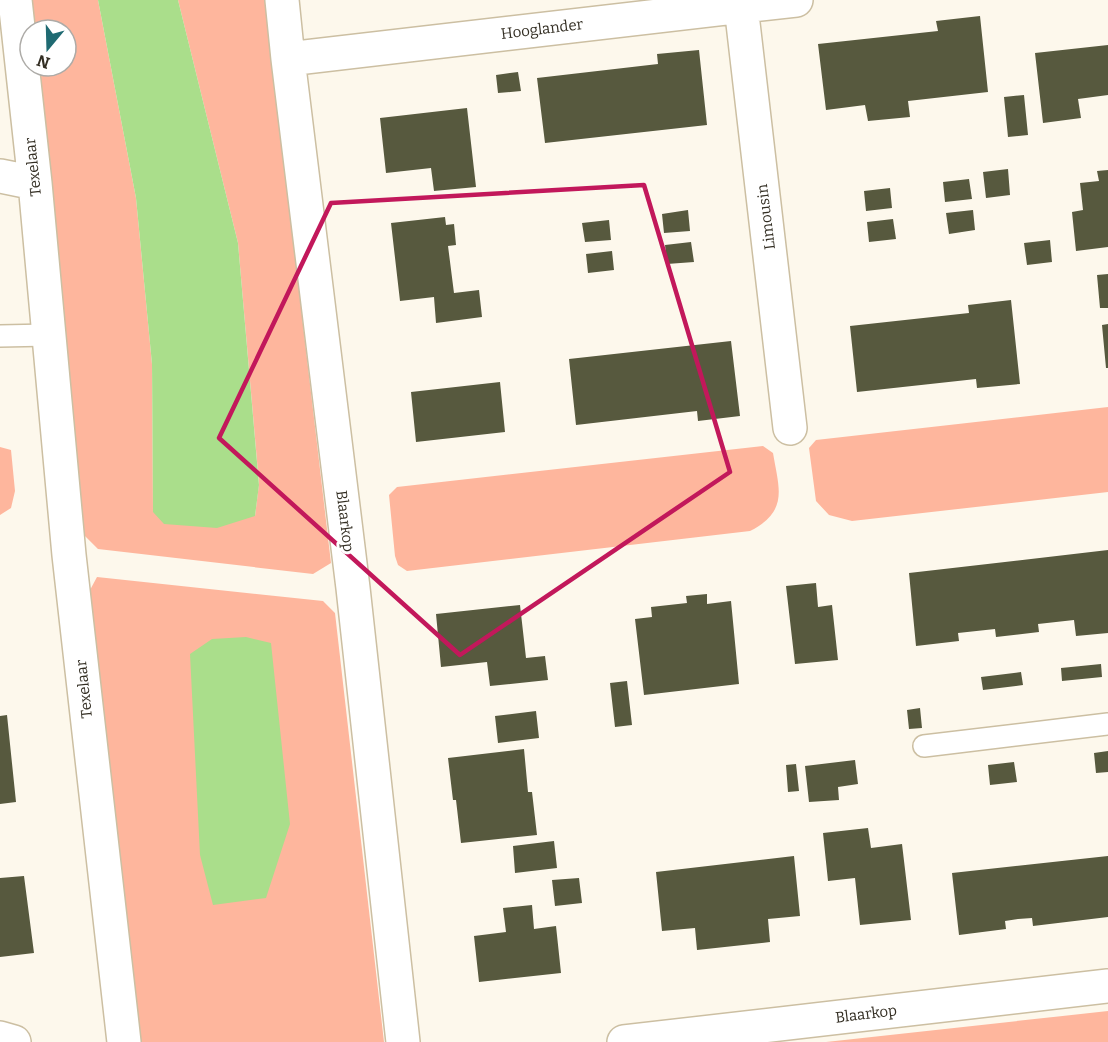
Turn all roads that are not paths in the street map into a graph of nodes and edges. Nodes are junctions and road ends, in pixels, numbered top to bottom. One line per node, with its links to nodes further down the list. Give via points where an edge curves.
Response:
1 (15, 0): 7 (street, Texelaar)
2 (282, 0): 5 (street, Blaarkop)
3 (795, 0): 4 (street, Hooglander)
4 (741, 6): 5 (street, Hooglander); 10 (street, Limousin)
5 (288, 59): 17 (street, Blaarkop, via 353,588)
6 (0, 176): 7 (street)
7 (36, 183): 8 (street, Texelaar)
8 (49, 334): 9 (lane); 16 (street, Texelaar, via 69,555)
9 (0, 336)
10 (790, 428)
11 (1108, 724): 12 (lane)
12 (924, 746)
13 (1108, 986): 18 (street, Blaarkop)
14 (0, 1038): 15 (street)
15 (14, 1042)
16 (124, 1042)
17 (403, 1042)
18 (624, 1042)

